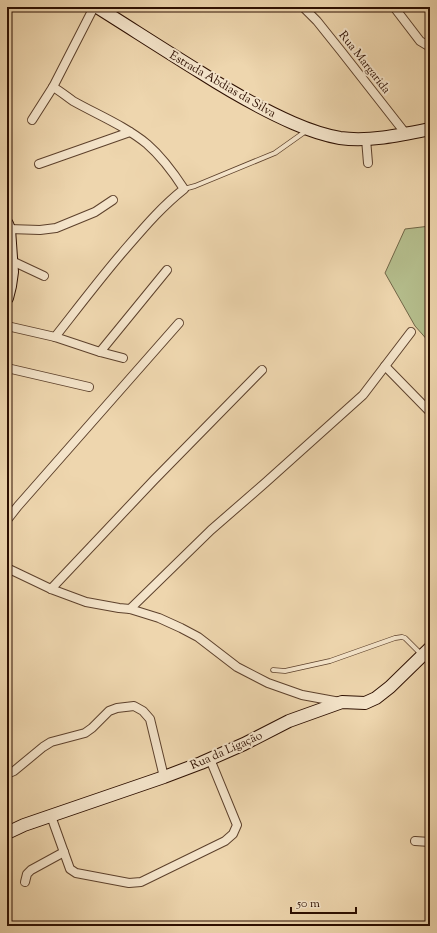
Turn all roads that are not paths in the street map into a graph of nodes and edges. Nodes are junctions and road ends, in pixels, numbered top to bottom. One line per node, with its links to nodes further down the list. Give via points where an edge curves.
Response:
1 (94, 7): 6 (street)
2 (97, 7): 8 (street, Estrada Abdias da Silva, via 239,96 271,114)
3 (303, 7): 11 (street, Rua Margarida, via 317,21)
4 (394, 7): 5 (street, via 420,41)
5 (430, 47)
6 (53, 87): 7 (street); 10 (street)
7 (32, 120)
8 (308, 129): 12 (street, Estrada Abdias da Silva, via 341,138); 15 (lane, via 275,153)
9 (430, 129): 11 (street, Estrada Abdias da Silva)
10 (130, 132): 14 (street); 15 (street, via 164,162)
11 (406, 134): 12 (street, Estrada Abdias da Silva)
12 (366, 139): 13 (street)
13 (368, 163)
14 (39, 164)
15 (184, 189): 25 (street, via 134,238)
16 (113, 200): 17 (street, via 95,212 56,228 40,230)
17 (8, 227): 18 (street)
18 (12, 261): 20 (street); 21 (street)
19 (167, 270): 26 (street)
20 (44, 276)
21 (7, 298)
22 (179, 323): 33 (street)
23 (7, 326): 25 (street)
24 (411, 332): 28 (street)
25 (55, 337): 26 (street)
26 (100, 352): 27 (street)
27 (123, 358)
28 (385, 366): 32 (street); 36 (street, via 363,395 211,530)
29 (7, 368): 31 (street)
30 (262, 370): 35 (street)
31 (89, 387)
32 (430, 412)
33 (7, 520)
34 (7, 568): 35 (street)
35 (50, 589): 36 (street, via 86,602)
36 (130, 609): 39 (street, via 159,618 198,637 236,667 268,683 302,695)
37 (426, 651): 38 (lane, via 402,637 330,661 285,671); 39 (street, Rua da Ligação, via 376,698 365,703)
38 (274, 670)
39 (342, 702): 40 (street, Rua da Ligação, via 288,721)
40 (210, 759): 42 (street, Rua da Ligação); 47 (street, via 237,825 233,834 225,841 140,882 76,873 70,869)
41 (7, 774): 42 (street, via 51,742 85,733 109,711 134,706 150,719)
42 (164, 777): 43 (street, Rua da Ligação)
43 (51, 816): 44 (street, Rua da Ligação); 47 (street)
44 (7, 833)
45 (414, 841): 46 (street)
46 (430, 842)
47 (64, 852): 48 (street, via 31,870)
48 (25, 882)

